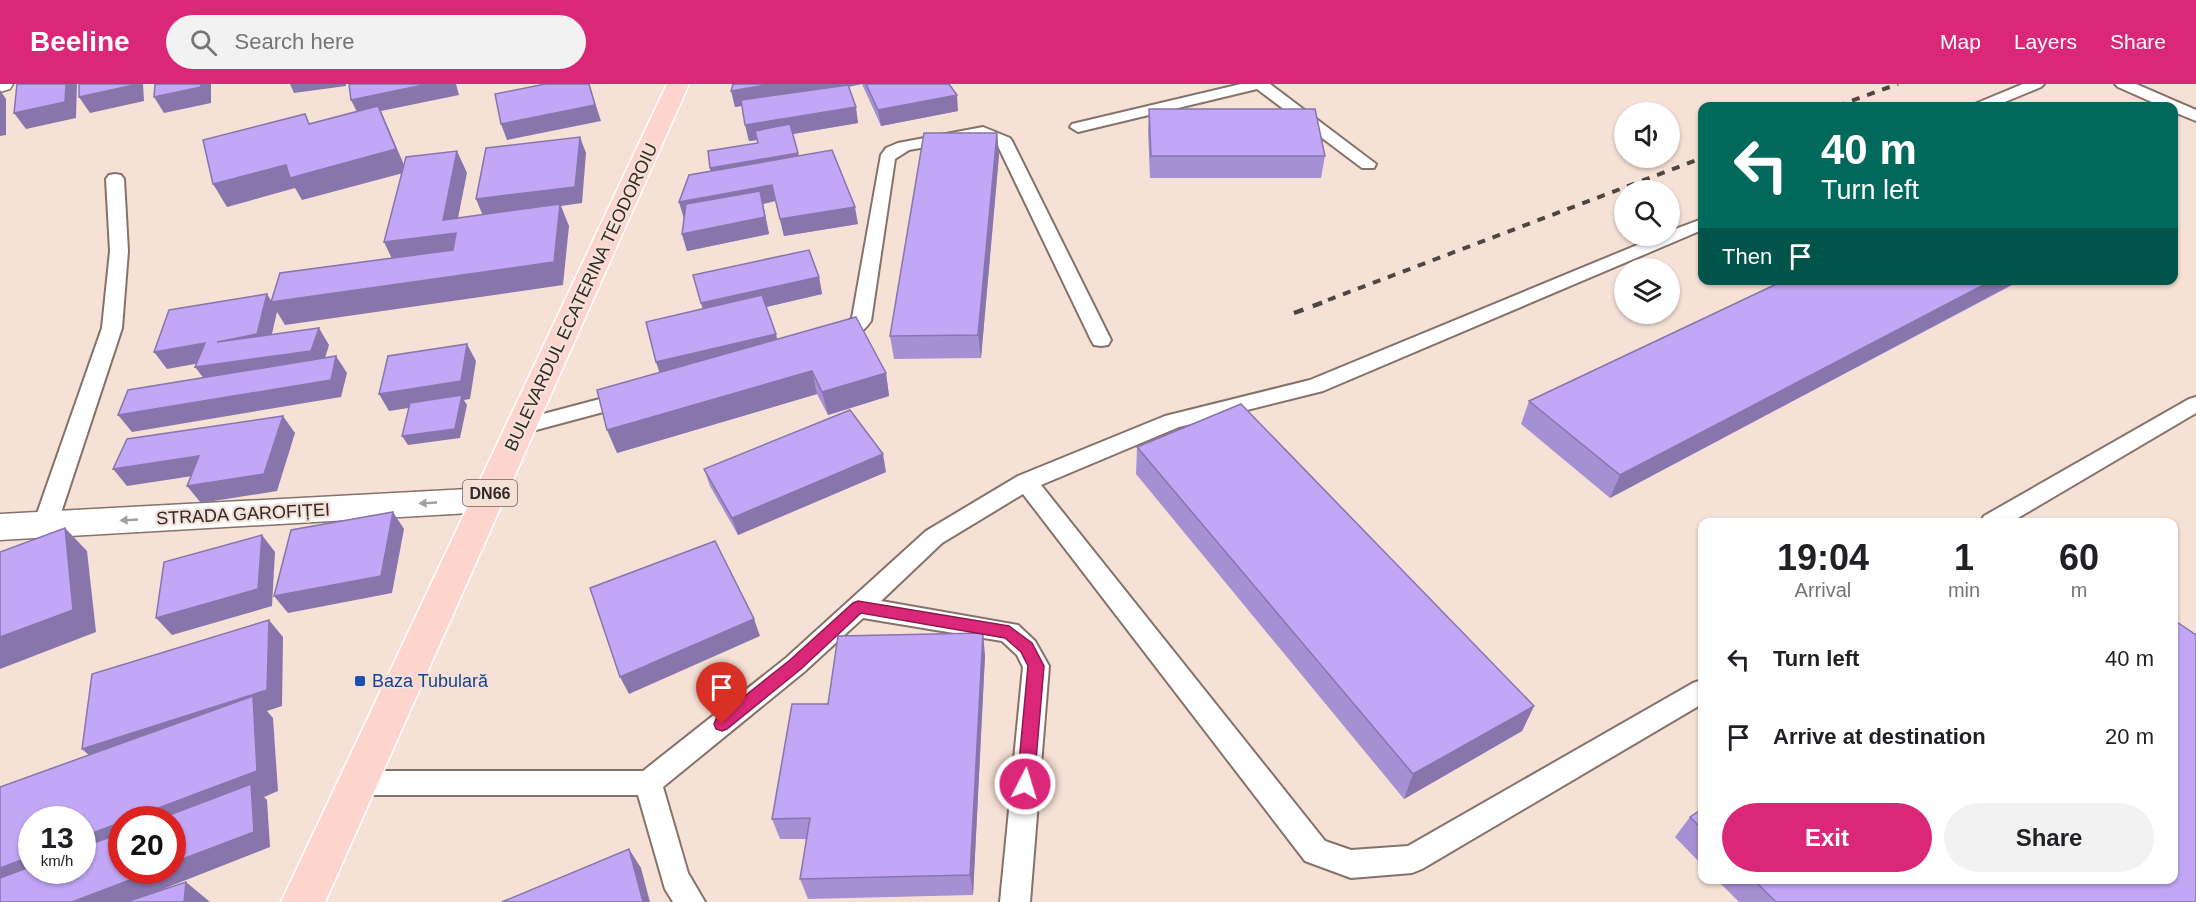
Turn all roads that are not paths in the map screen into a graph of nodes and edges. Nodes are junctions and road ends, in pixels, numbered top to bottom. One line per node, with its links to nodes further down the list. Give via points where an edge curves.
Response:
1 (678, 84): 17 (main road, BULEVARDUL ECATERINA TEODOROIU / DN66)
2 (1260, 84): 9 (lane); 10 (lane)
3 (2036, 84): 5 (lane)
4 (2124, 84): 6 (lane)
5 (1993, 102)
6 (2164, 102)
7 (2178, 108): 8 (lane)
8 (2196, 116)
9 (1078, 127)
10 (1368, 164)
11 (115, 179): 21 (lane, via 119,239 112,328)
12 (1698, 226): 18 (lane, via 1316,386 1173,421)
13 (1101, 340): 14 (lane, via 1004,141 983,132 904,146 892,152 887,159 861,321)
14 (823, 346)
15 (644, 394): 17 (lane)
16 (2196, 404): 20 (lane)
17 (521, 427): 19 (main road, BULEVARDUL ECATERINA TEODOROIU / DN66)
18 (1026, 482): 23 (lane, via 934,537); 24 (lane, via 1315,851 1352,864 1412,860)
19 (487, 500): 21 (street, STRADA GAROFIȚEI, one-way to 21); 25 (main road, BULEVARDUL ECATERINA TEODOROIU / DN66)
20 (1999, 518)
21 (45, 525): 22 (street, STRADA GAROFIȚEI)
22 (0, 527)
23 (858, 607): 26 (lane, via 795,665); 29 (lane, via 1009,632 1026,648 1036,666)
24 (1698, 693)
25 (358, 783): 26 (lane); 27 (main road, BULEVARDUL ECATERINA TEODOROIU / DN66)
26 (648, 783): 28 (lane, via 675,879)
27 (303, 902)
28 (690, 902)
29 (1015, 902)

